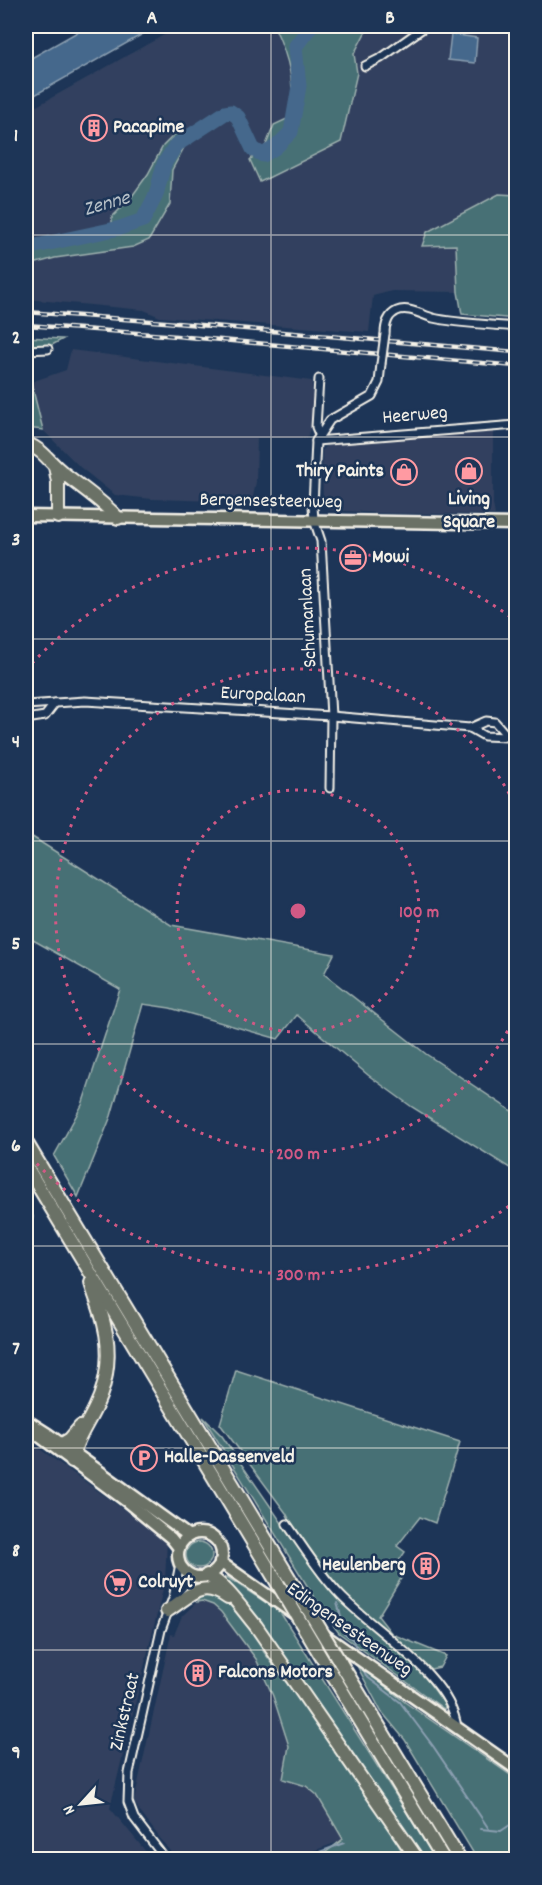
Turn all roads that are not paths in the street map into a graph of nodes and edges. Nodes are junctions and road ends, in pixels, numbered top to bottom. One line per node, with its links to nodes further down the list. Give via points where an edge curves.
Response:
1 (426, 26): 2 (street)
2 (365, 66)
3 (516, 327): 8 (street, bridge, via 434,318 405,309 396,311 385,325 379,382 372,396 330,420)
4 (48, 349): 5 (street)
5 (26, 350)
6 (319, 379): 8 (street, Schumanlaan)
7 (516, 425): 8 (street, Heerweg)
8 (317, 438): 14 (street, Schumanlaan)
9 (26, 443): 10 (highway, via 39,448)
10 (55, 466): 12 (highway); 13 (highway)
11 (26, 516): 12 (main road, Bergensesteenweg)
12 (58, 517): 13 (main road, Bergensesteenweg)
13 (118, 518): 14 (main road, Bergensesteenweg)
14 (314, 520): 15 (main road, Bergensesteenweg); 18 (street, Schumanlaan, via 321,541)
15 (516, 524)
16 (55, 703): 17 (street, Europalaan); 18 (street, Europalaan, via 85,701); 19 (street, Europalaan, via 45,716)
17 (26, 705)
18 (331, 716): 20 (street, Europalaan); 22 (street, Schumanlaan)
19 (26, 719)
20 (470, 728): 21 (street, Europalaan, via 484,736); 21 (street, Europalaan, via 486,721 495,722)
21 (512, 738)
22 (330, 788)
23 (26, 1142): 26 (highway)
24 (26, 1166): 25 (highway)
25 (84, 1262): 26 (highway); 27 (highway, via 105,1327 107,1346 105,1384)
26 (124, 1318): 46 (highway, bridge); 47 (highway, bridge, via 302,1599)
27 (97, 1405): 30 (highway); 31 (highway)
28 (26, 1420): 30 (main road)
29 (26, 1427): 31 (main road)
30 (62, 1444): 31 (main road)
31 (72, 1457): 33 (main road); 34 (main road)
32 (287, 1524): 42 (street, Edingensesteenweg, via 341,1597 423,1668 450,1701)
33 (189, 1536): 34 (main road); 35 (main road, via 201,1533 214,1538 221,1549)
34 (179, 1548): 36 (main road)
35 (220, 1562): 38 (main road); 42 (main road, Edingensesteenweg)
36 (180, 1564): 37 (main road); 39 (street, Zinkstraat)
37 (194, 1575): 38 (main road); 39 (street, Zinkstraat)
38 (207, 1575): 40 (highway, via 227,1589)
39 (173, 1598): 41 (street, Zinkstraat)
40 (239, 1606): 41 (highway, via 212,1589 194,1591); 45 (highway)
41 (167, 1611): 44 (street, Zinkstraat, via 129,1773 128,1802 134,1818)
42 (457, 1728): 43 (main road, Edingensesteenweg)
43 (516, 1769)
44 (166, 1860)
45 (418, 1860)
46 (444, 1860)
47 (460, 1860)

